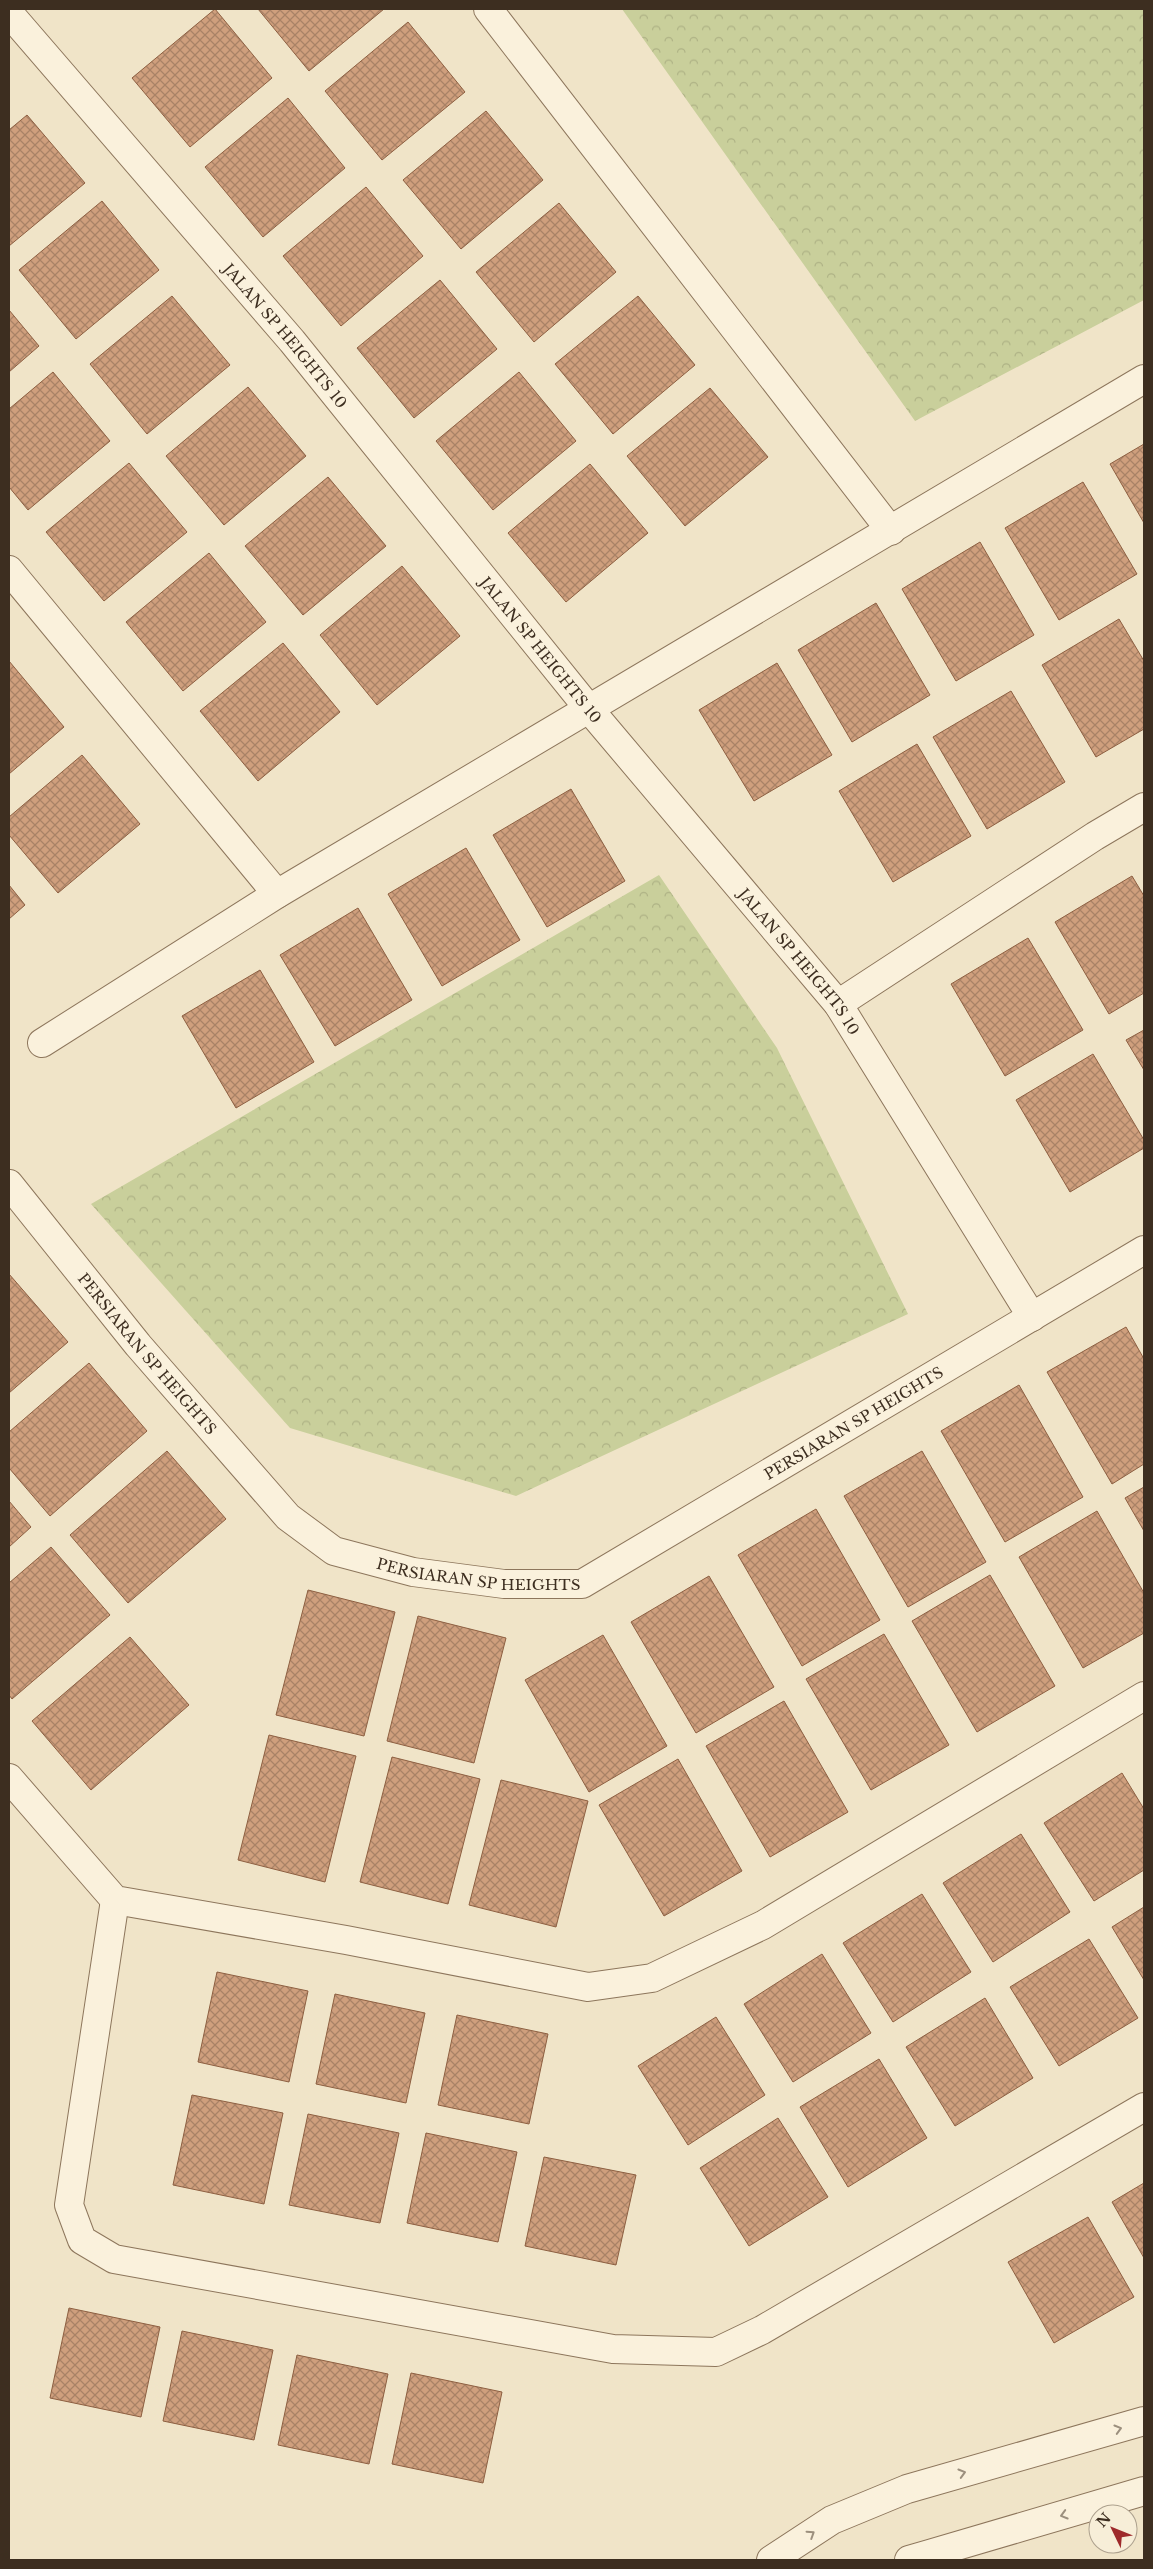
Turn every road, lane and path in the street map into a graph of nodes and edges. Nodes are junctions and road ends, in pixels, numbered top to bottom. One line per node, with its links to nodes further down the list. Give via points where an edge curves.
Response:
1 (488, 9): 4 (street)
2 (9, 13): 6 (street, JALAN SP HEIGHTS 10, via 292,341)
3 (1144, 379): 4 (street)
4 (891, 531): 6 (street)
5 (9, 570): 8 (street)
6 (589, 709): 8 (street); 9 (street, JALAN SP HEIGHTS 10)
7 (1144, 807): 9 (street, via 1094,836)
8 (276, 894): 10 (street)
9 (838, 1004): 13 (street, JALAN SP HEIGHTS 10)
10 (42, 1043)
11 (9, 1184): 13 (street, PERSIARAN SP HEIGHTS, via 138,1345 288,1517 334,1551 413,1572 504,1584 582,1584)
12 (1144, 1250): 13 (street, PERSIARAN SP HEIGHTS)
13 (1032, 1317)
14 (1144, 1696): 16 (street, via 763,1925 652,1978 588,1987)
15 (9, 1778): 16 (street)
16 (115, 1900): 17 (street, via 69,2205 82,2240 114,2259 613,2349 716,2352 762,2330)
17 (1144, 2107)
18 (1144, 2421): 20 (street, one-way to 18, via 832,2520 907,2489)
19 (1144, 2491): 21 (street, one-way to 21)
20 (771, 2560)
21 (909, 2560)

